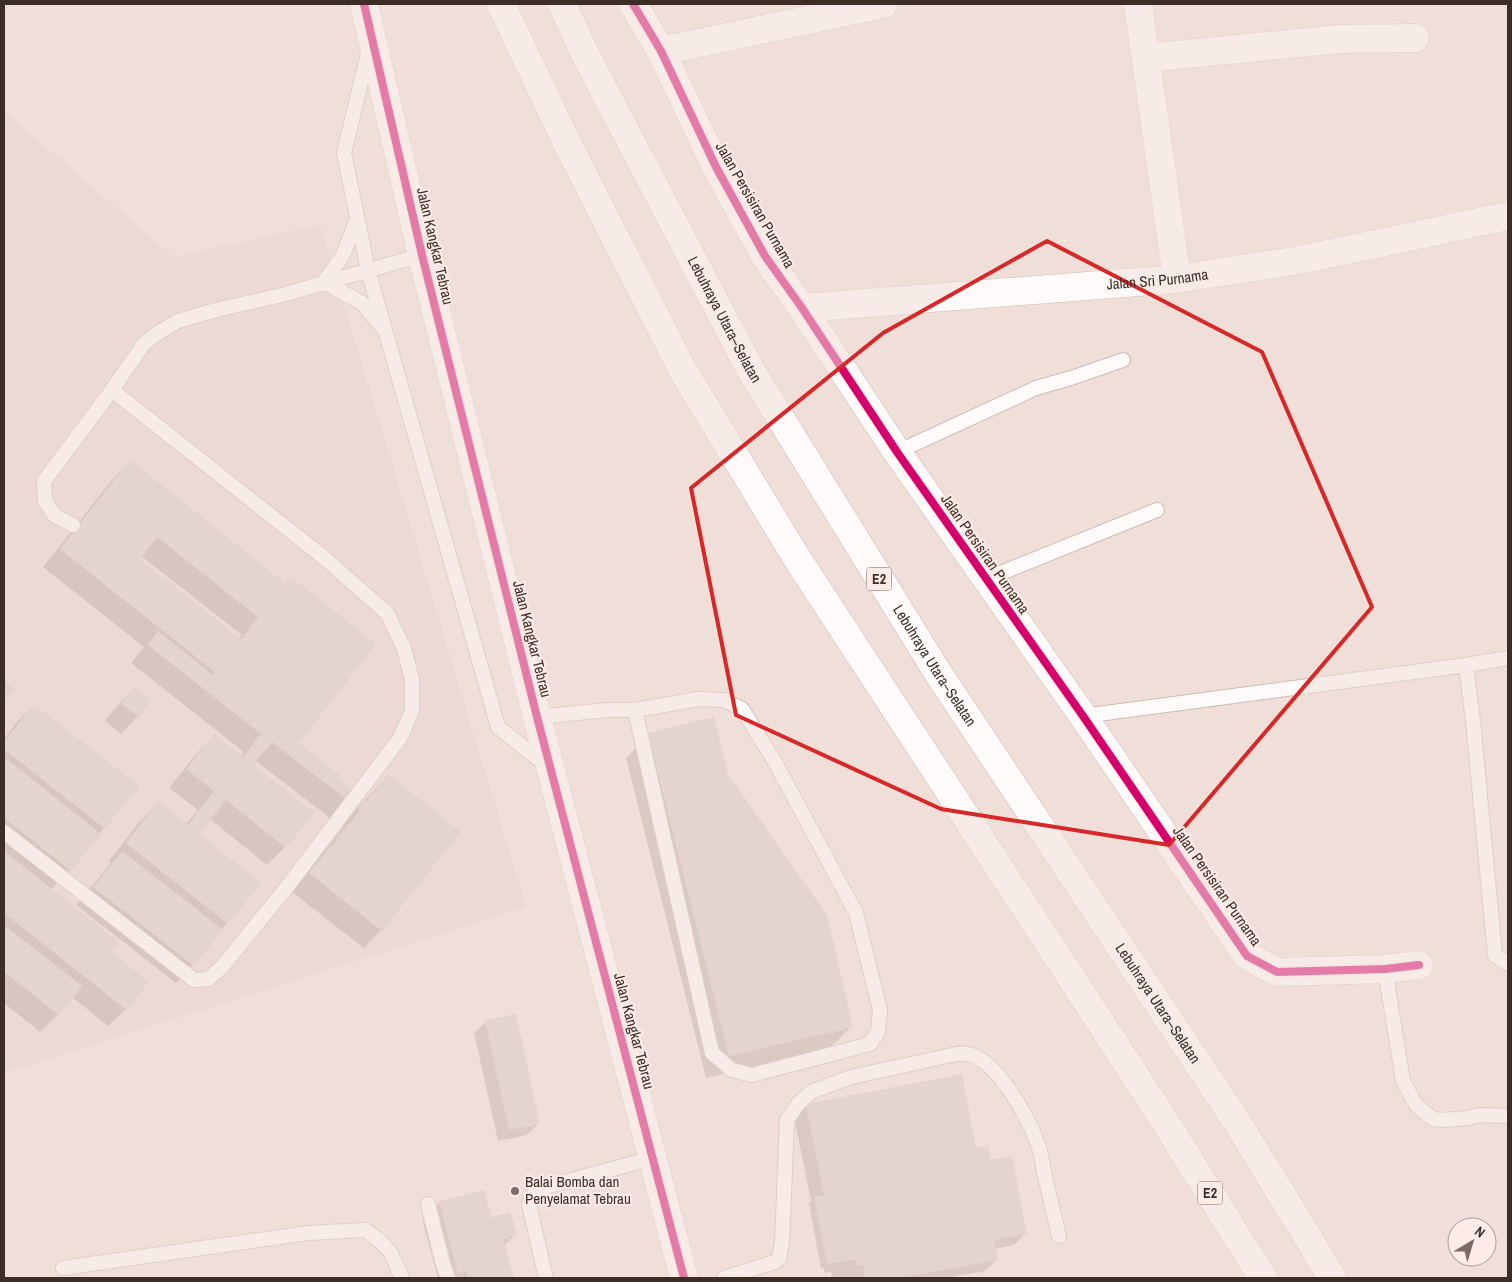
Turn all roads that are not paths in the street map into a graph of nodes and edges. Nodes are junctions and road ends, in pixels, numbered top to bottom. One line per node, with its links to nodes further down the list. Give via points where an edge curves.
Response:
1 (364, 4): 7 (main road, Jalan Kangkar Tebrau)
2 (501, 4): 45 (main road, E2, via 566,141 682,369 798,560 1157,1109)
3 (562, 4): 46 (main road, Lebuhraya Utara–Selatan / E2, via 750,369 938,673 1235,1119)
4 (633, 4): 9 (main road, Jalan Persisiran Purnama)
5 (883, 4): 9 (main road)
6 (1138, 4): 10 (main road)
7 (372, 36): 12 (lane, via 344,153); 13 (main road, Jalan Kangkar Tebrau)
8 (1416, 38): 10 (main road, via 1340,39)
9 (660, 51): 17 (main road, Jalan Persisiran Purnama, via 716,168 765,256)
10 (1146, 58): 15 (main road)
11 (1508, 216): 15 (main road, Jalan Sri Purnama, via 1300,260)
12 (357, 219): 14 (lane); 16 (lane, via 343,255)
13 (422, 255): 14 (lane); 29 (main road, Jalan Kangkar Tebrau)
14 (368, 270): 16 (lane); 18 (lane)
15 (1177, 278): 17 (main road, Jalan Sri Purnama)
16 (324, 282): 18 (lane, via 362,303); 20 (lane, via 178,321 143,345)
17 (802, 308): 21 (main road, Jalan Persisiran Purnama)
18 (386, 332): 30 (lane, via 498,726)
19 (1123, 360): 21 (lane, via 1036,388)
20 (112, 390): 23 (lane, via 44,481 44,501 55,516); 31 (lane, via 322,556 387,613 404,648 412,680 412,710 400,738 376,770 287,887 222,967 208,979 194,980)
21 (897, 452): 24 (main road, Jalan Persisiran Purnama)
22 (1157, 510): 24 (lane)
23 (73, 525)
24 (986, 579): 28 (main road, Jalan Persisiran Purnama)
25 (1508, 658): 26 (lane)
26 (1466, 665): 28 (lane); 33 (lane, via 1495,955)
27 (635, 710): 27 (lane, via 698,699 724,700 742,709 775,762 856,913 880,1010 878,1032 870,1044 752,1075 732,1070 712,1053); 29 (lane)
28 (1083, 716): 34 (main road, Jalan Persisiran Purnama, via 1247,956 1276,972)
29 (538, 717): 30 (main road, Jalan Kangkar Tebrau)
30 (552, 769): 36 (main road, Jalan Kangkar Tebrau)
31 (4, 832)
32 (1419, 964): 34 (main road, Jalan Persisiran Purnama)
33 (1508, 964)
34 (1385, 969): 35 (lane, via 1403,1081 1416,1105 1432,1119)
35 (1505, 1116)
36 (653, 1158): 42 (lane, via 542,1188 533,1195 530,1204); 43 (main road, Jalan Kangkar Tebrau)
37 (428, 1204): 41 (lane)
38 (1059, 1236): 44 (lane, via 1038,1143 1012,1094 990,1067 968,1054 952,1055 851,1077 811,1092 798,1104 787,1120 779,1259)
39 (63, 1268): 40 (lane, via 308,1233 365,1230 391,1253)
40 (402, 1278)
41 (448, 1278)
42 (546, 1278)
43 (684, 1278)
44 (724, 1278)
45 (1263, 1278)
46 (1332, 1278)

